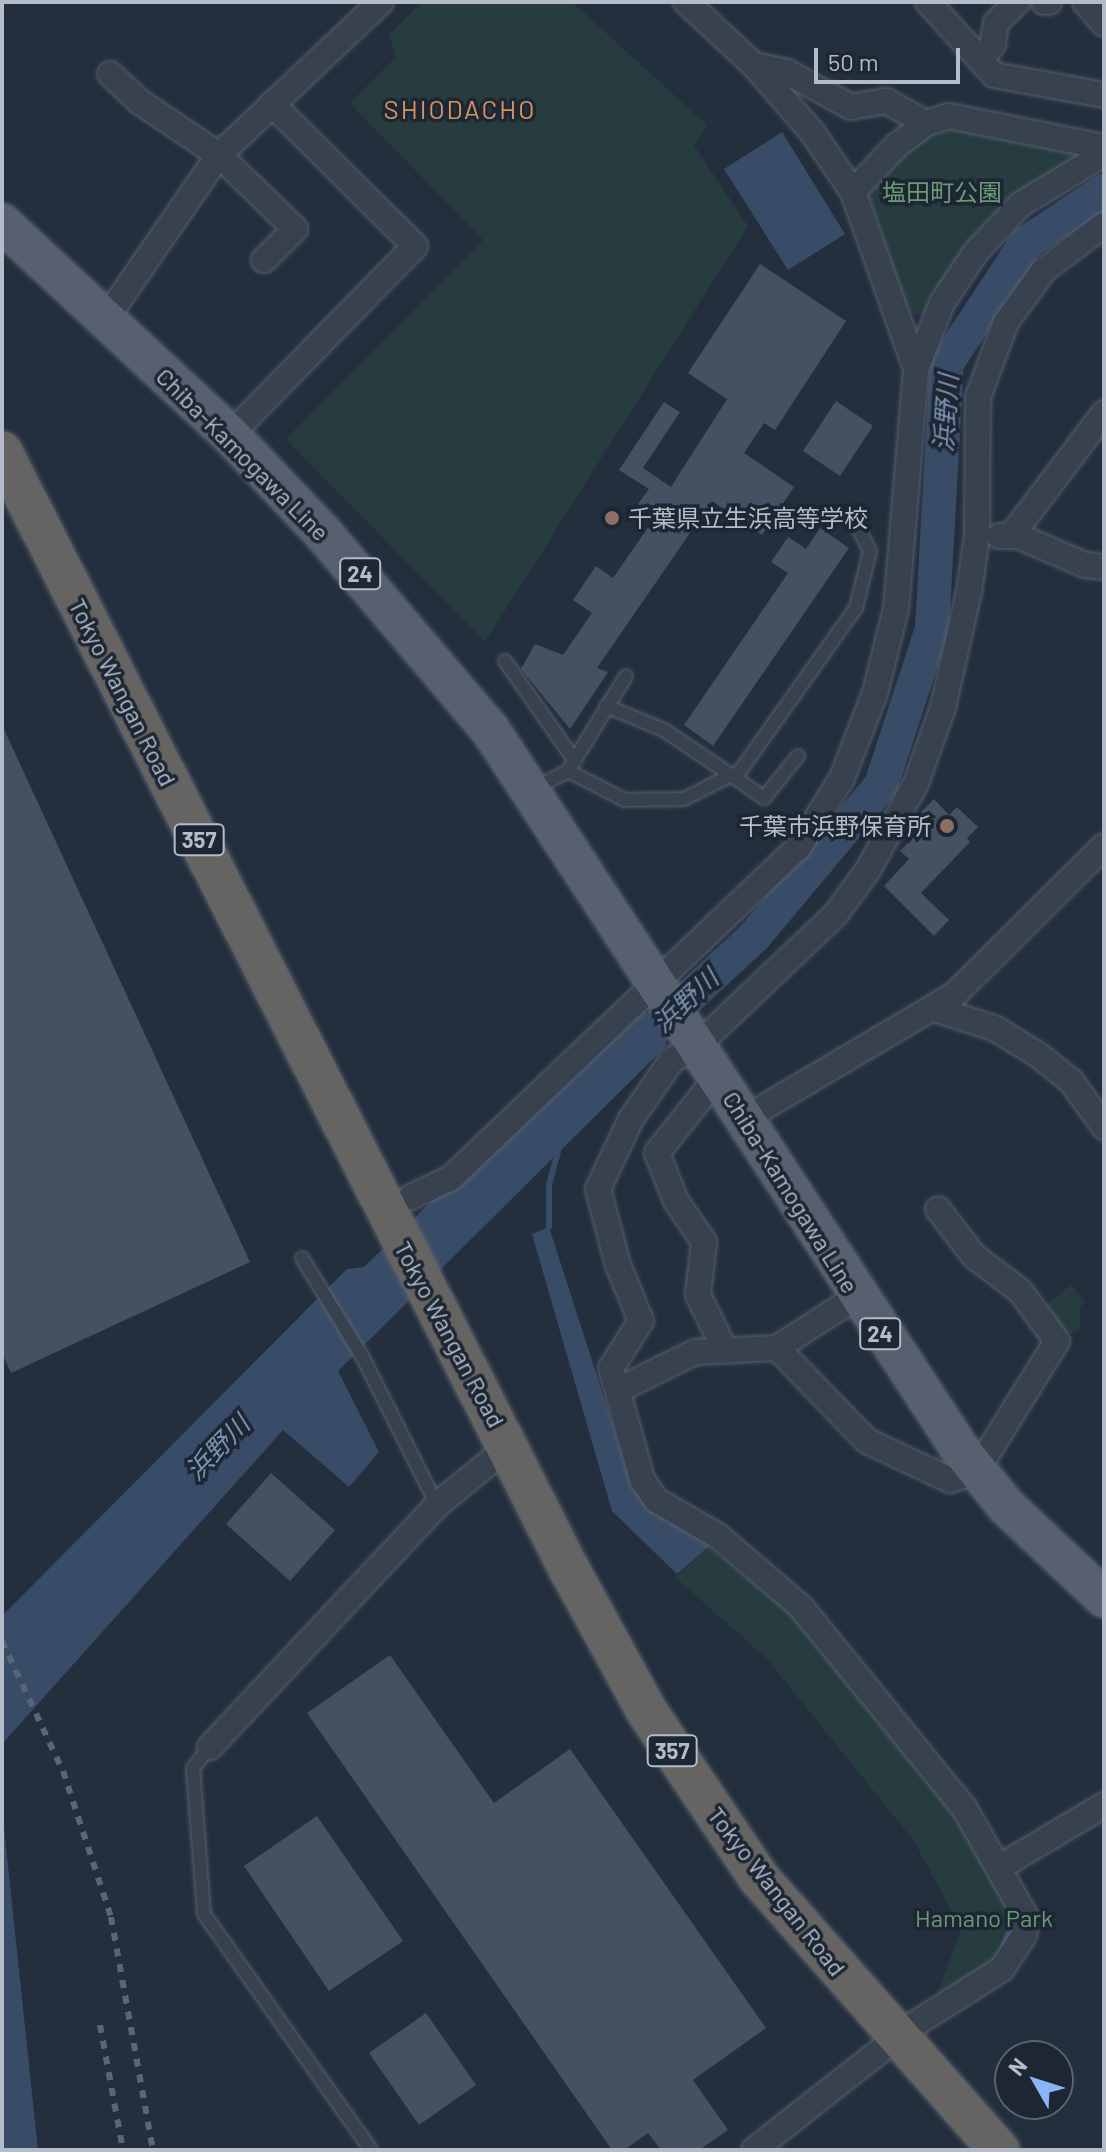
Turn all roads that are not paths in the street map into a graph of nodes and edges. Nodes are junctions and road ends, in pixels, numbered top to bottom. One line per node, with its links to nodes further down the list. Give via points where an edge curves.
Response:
1 (381, 2): 11 (street)
2 (928, 2): 7 (street)
3 (1017, 2): 7 (street, via 996,23 993,44)
4 (1085, 2): 6 (street)
5 (688, 3): 8 (street)
6 (1104, 24)
7 (980, 60): 10 (street, via 994,75)
8 (754, 65): 12 (street, via 787,72 851,107 886,101); 16 (street, via 812,132)
9 (110, 74): 15 (street, via 140,102)
10 (1104, 95)
11 (272, 104): 15 (street); 23 (street, via 415,246)
12 (926, 123): 13 (street, via 949,116); 16 (street)
13 (1104, 147)
14 (1104, 154): 21 (street, via 1021,204 976,252 942,303)
15 (219, 155): 19 (street, via 295,229); 20 (street)
16 (853, 192): 21 (street)
17 (2, 223): 20 (main road, Chiba-Kamogawa Line / 24)
18 (1104, 225): 27 (street, via 1044,270 1006,322 978,397)
19 (264, 260)
20 (105, 320): 23 (main road, Chiba-Kamogawa Line / 24)
21 (916, 369): 38 (street, via 896,609 875,693 842,778 798,848)
22 (1104, 413): 28 (street)
23 (230, 435): 36 (main road, Chiba-Kamogawa Line / 24, via 411,633)
24 (2, 452): 44 (highway, Tokyo Wangan Road / 357)
25 (2, 499): 44 (highway, Tokyo Wangan Road / 357)
26 (855, 521): 35 (lane, via 870,551 856,608)
27 (977, 535): 28 (street); 40 (street, via 943,707 916,783 868,870 835,915)
28 (1011, 536): 29 (street, via 1085,565)
29 (1104, 567)
30 (505, 661): 34 (lane)
31 (626, 676): 32 (lane)
32 (606, 706): 34 (lane); 35 (lane, via 664,730)
33 (798, 756): 35 (lane, via 764,798)
34 (572, 766): 35 (lane, via 625,800 684,799); 36 (lane)
35 (733, 776)
36 (532, 790): 38 (main road, Chiba-Kamogawa Line / 24)
37 (1104, 846): 39 (street)
38 (654, 980): 40 (main road, 24); 44 (street, via 451,1178)
39 (935, 1009): 41 (street); 42 (street, via 994,1028 1037,1054 1071,1081)
40 (704, 1053): 41 (main road, Chiba-Kamogawa Line / 24); 47 (street, via 657,1153 676,1201 704,1242 698,1295); 49 (street, via 672,1060 653,1085 598,1189 618,1265 641,1321 611,1368)
41 (746, 1118): 46 (main road, Chiba-Kamogawa Line / 24)
42 (1104, 1127)
43 (938, 1209): 51 (street, via 974,1256 1020,1291 1057,1341)
44 (395, 1222): 50 (highway, Tokyo Wangan Road / 357, via 422,1302)
45 (302, 1258): 52 (lane, via 363,1358)
46 (856, 1297): 48 (street); 51 (main road, Chiba-Kamogawa Line / 24)
47 (724, 1348): 48 (street); 49 (street, via 695,1352)
48 (777, 1348): 51 (street, via 867,1441 950,1480)
49 (618, 1390): 56 (street, via 634,1458 656,1500 718,1536 801,1607 965,1809)
50 (500, 1452): 52 (street); 57 (highway, Tokyo Wangan Road / 357, via 672,1751 759,1878)
51 (976, 1472): 53 (main road, Chiba-Kamogawa Line / 24, via 1052,1555)
52 (437, 1505): 54 (street)
53 (1104, 1598)
54 (210, 1747): 58 (lane, via 193,1768 204,1914)
55 (1104, 1805): 56 (street)
56 (1000, 1867): 57 (street, via 1026,1917 1015,1953 980,1986)
57 (888, 2043): 59 (street); 60 (highway, Tokyo Wangan Road / 357); 61 (highway, Tokyo Wangan Road / 357)
58 (371, 2150)
59 (754, 2150)
60 (969, 2150)
61 (999, 2150)

